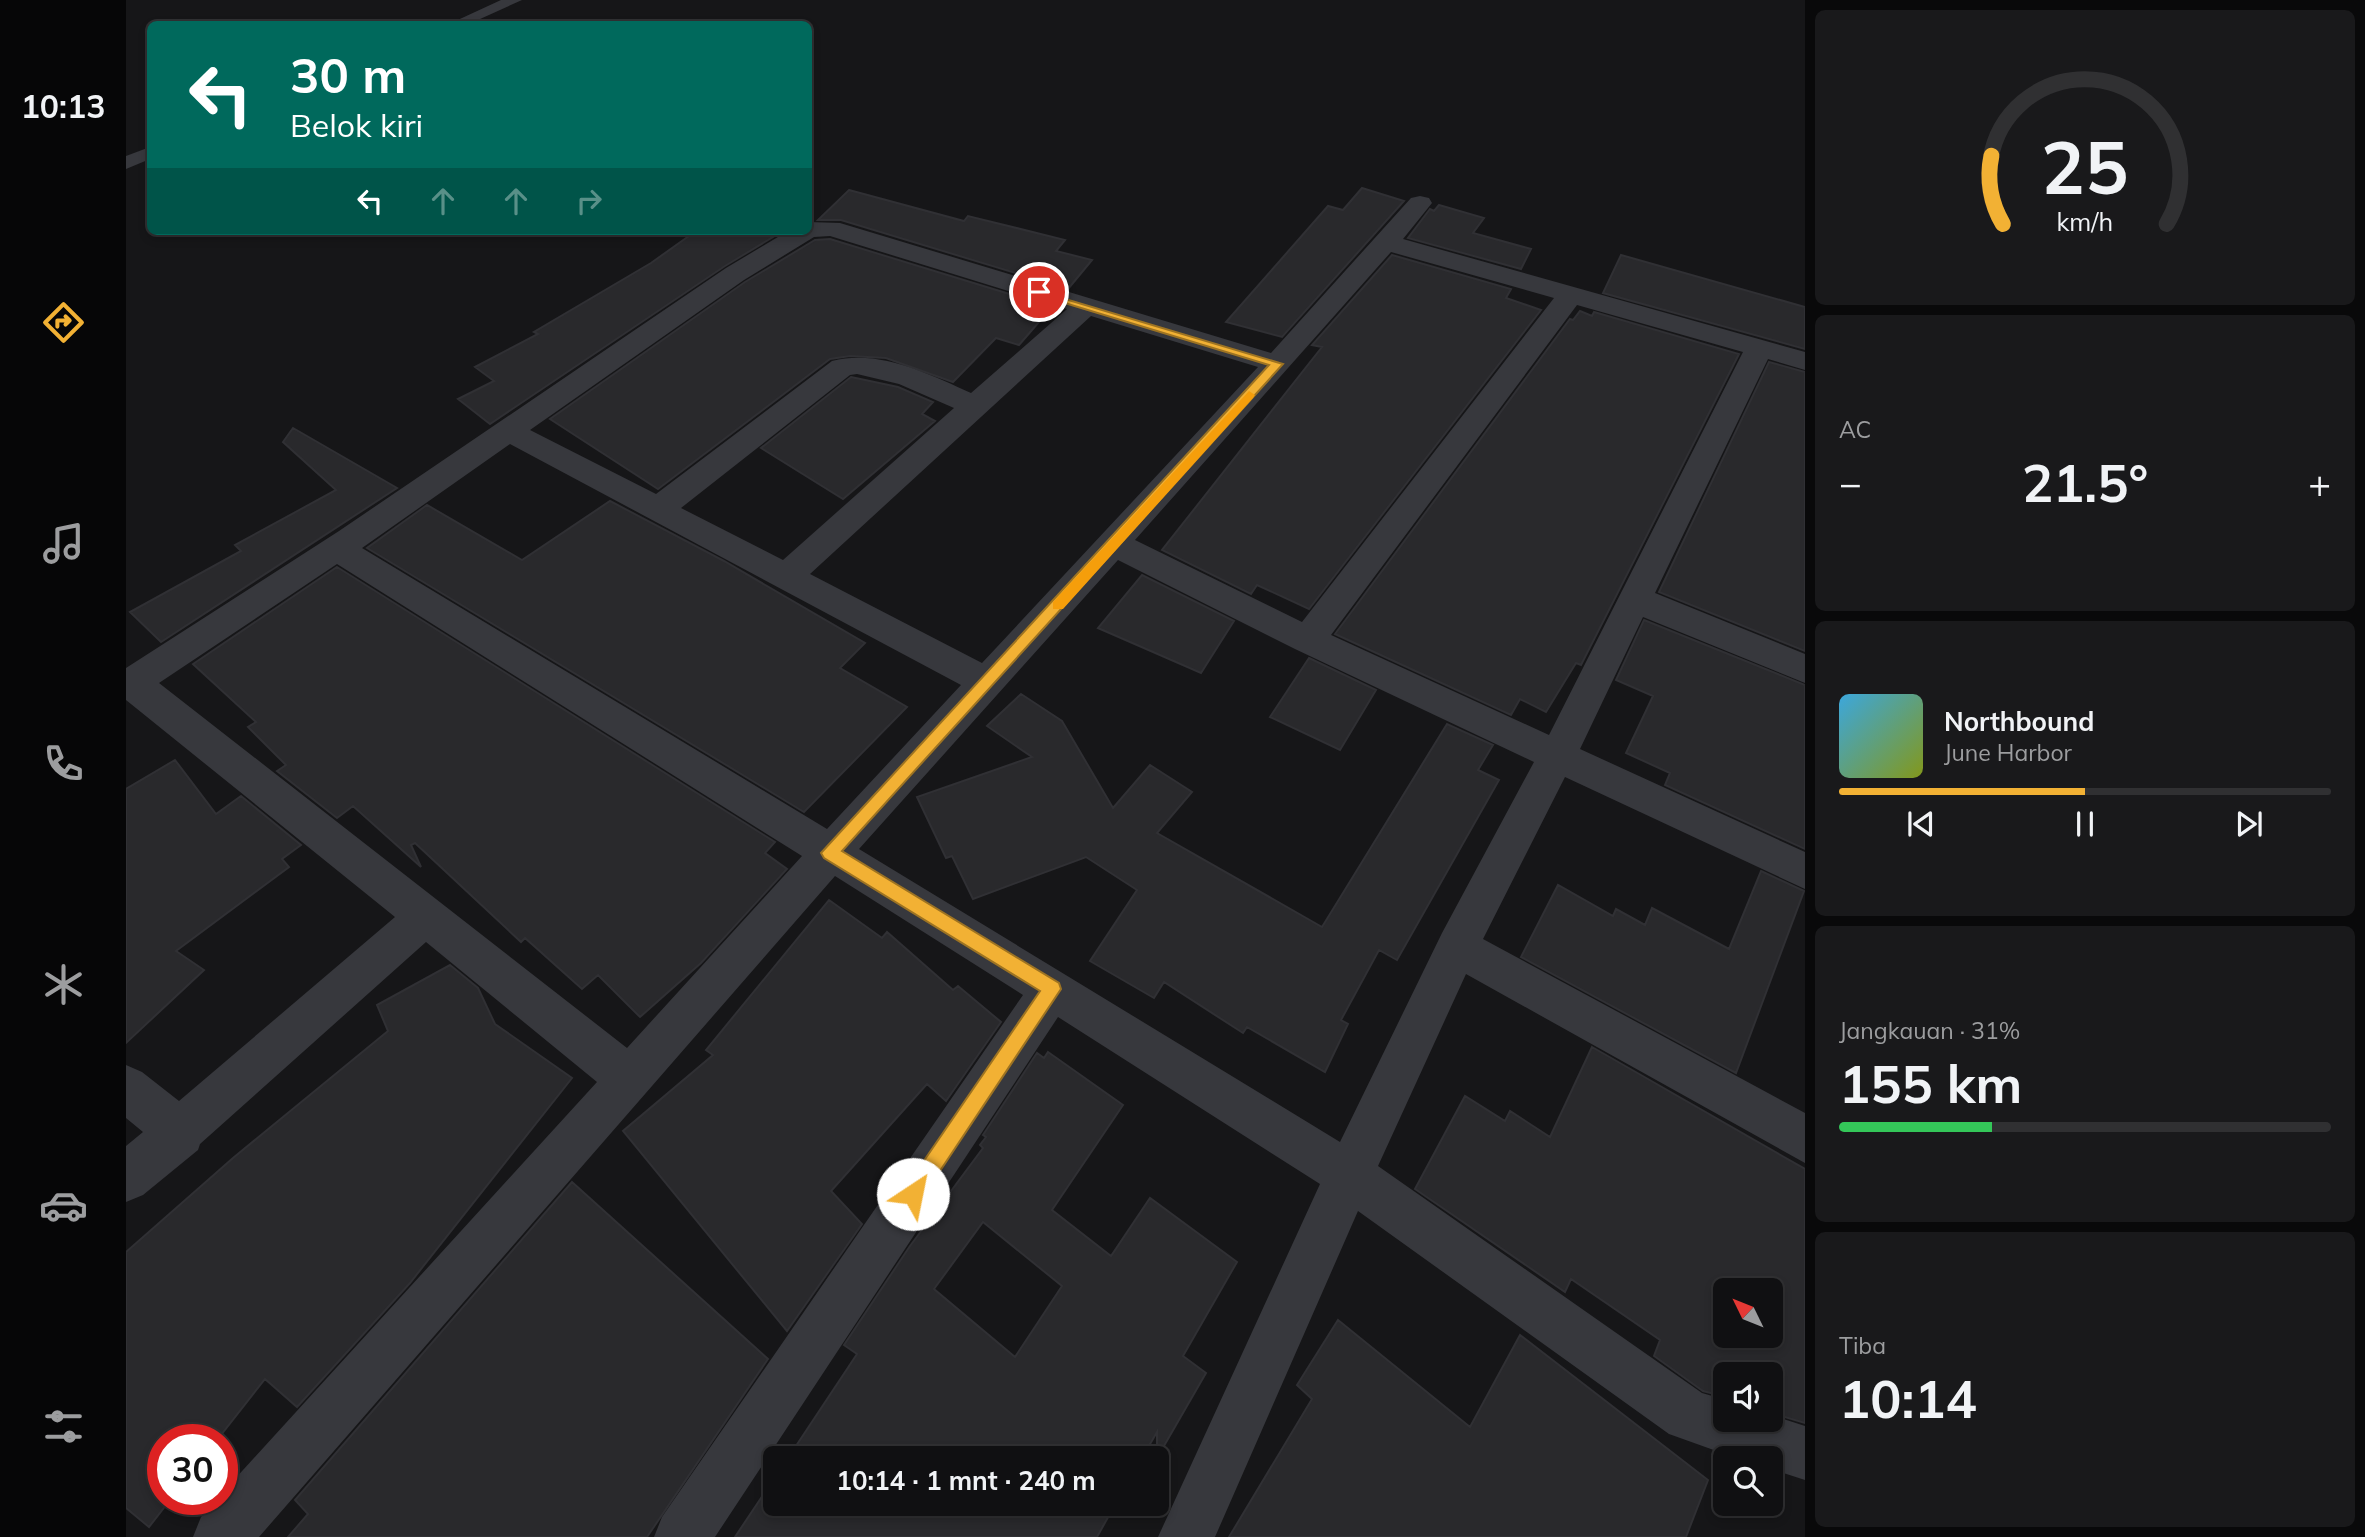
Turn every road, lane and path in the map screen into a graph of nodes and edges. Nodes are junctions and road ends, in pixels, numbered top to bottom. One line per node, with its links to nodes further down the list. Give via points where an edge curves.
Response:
1 (514, 0): 2 (lane)
2 (464, 21)
3 (147, 154): 4 (lane)
4 (126, 163)
5 (1420, 203): 8 (street)
6 (812, 230): 10 (street, via 831,228)
7 (800, 235): 15 (street, via 735,274)
8 (1386, 242): 9 (street); 13 (street)
9 (1570, 295): 11 (street); 21 (street)
10 (1085, 307): 13 (street); 14 (street)
11 (1759, 348): 12 (street); 20 (street)
12 (1805, 361)
13 (1277, 364): 17 (street)
14 (975, 406): 16 (street, via 873,366 842,367); 19 (street)
15 (507, 430): 16 (street); 18 (street)
16 (657, 510): 19 (street)
17 (1114, 544): 21 (street); 23 (street)
18 (337, 548): 24 (street); 26 (street)
19 (785, 578): 23 (street)
20 (1635, 599): 22 (street); 25 (street)
21 (1308, 640): 25 (street)
22 (1805, 669)
23 (988, 682): 26 (street)
24 (129, 684): 28 (street)
25 (1557, 757): 27 (street); 29 (street)
26 (830, 853): 30 (street); 31 (street)
27 (1805, 871)
28 (427, 915): 31 (street); 33 (street)
29 (1457, 947): 34 (street); 35 (street)
30 (1052, 989): 35 (street); 39 (street)
31 (628, 1078): 38 (street)
32 (126, 1088): 33 (street)
33 (181, 1133): 36 (street)
34 (1805, 1139)
35 (1349, 1175): 37 (street, via 1688,1415); 40 (street)
36 (126, 1178)
37 (1805, 1453)
38 (220, 1537)
39 (682, 1537)
40 (1186, 1537)

